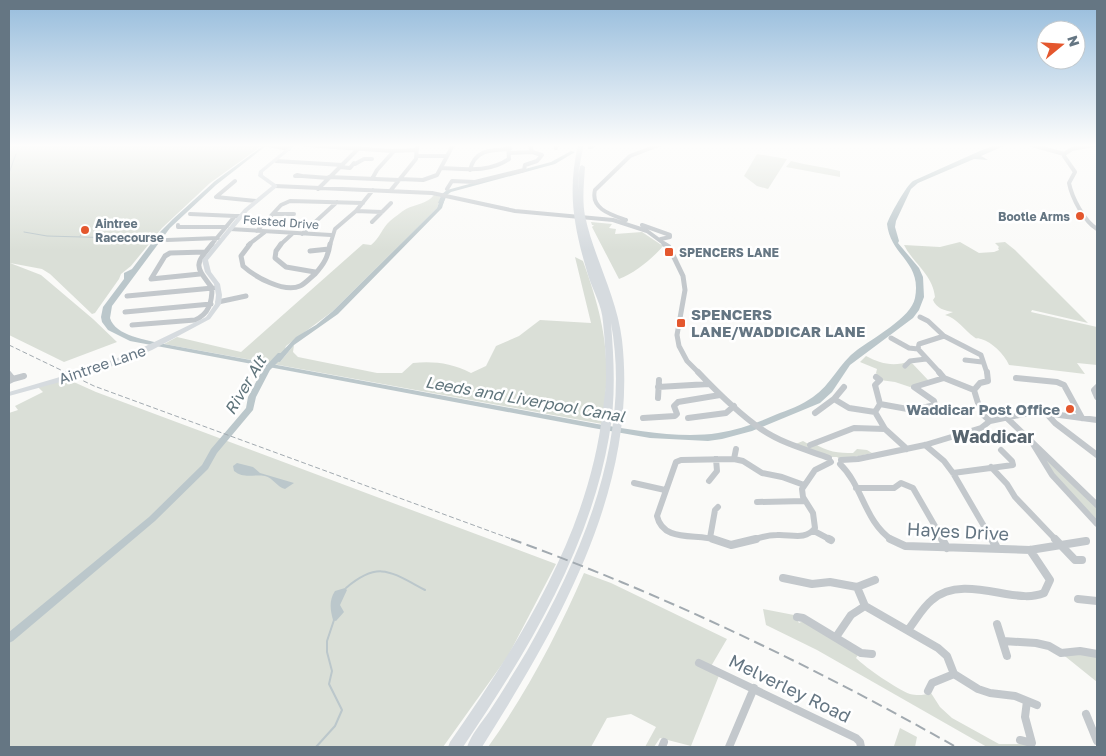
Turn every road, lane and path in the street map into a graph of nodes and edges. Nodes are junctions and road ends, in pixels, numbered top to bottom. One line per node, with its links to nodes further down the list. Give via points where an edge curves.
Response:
1 (267, 180): 10 (main road)
2 (327, 180): 12 (street)
3 (399, 180): 14 (street)
4 (482, 180): 11 (street, via 452,181)
5 (575, 180): 85 (highway, via 575,214 607,317)
6 (581, 180): 85 (highway, via 582,216 614,315 618,339 621,387)
7 (605, 180): 35 (street, via 595,190 594,200 600,208 670,236)
8 (1070, 180): 28 (street, via 1070,190 1091,226)
9 (235, 181): 15 (street, via 216,198)
10 (275, 186): 12 (street); 15 (main road)
11 (450, 188)
12 (318, 189): 13 (street)
13 (373, 190): 14 (street); 17 (street)
14 (390, 190): 35 (street, via 444,196 515,211 590,217 632,225)
15 (256, 201): 24 (main road)
16 (337, 202): 17 (street); 22 (street, via 290,201); 32 (street)
17 (363, 203): 19 (street)
18 (391, 204): 20 (street)
19 (356, 211): 20 (street); 33 (street)
20 (382, 212): 25 (street)
21 (191, 214): 24 (street)
22 (273, 214): 23 (street); 29 (street)
23 (294, 214)
24 (238, 216): 27 (main road)
25 (372, 222)
26 (178, 225): 27 (street, Felsted Drive)
27 (227, 228): 29 (street, Felsted Drive); 34 (main road)
28 (1097, 229)
29 (257, 230): 30 (street, Felsted Drive)
30 (265, 232): 31 (street, Felsted Drive); 40 (street, via 244,251 241,260 250,272 269,282 293,288 301,286)
31 (292, 234): 32 (street, Felsted Drive); 40 (street, via 279,245 275,258 286,267)
32 (302, 234): 33 (street, Felsted Drive)
33 (331, 236): 37 (street)
34 (220, 238): 36 (street); 39 (street); 42 (main road, via 205,260)
35 (661, 239): 65 (street, via 672,251 685,282 677,335 679,346 687,361)
36 (167, 240)
37 (329, 249): 38 (street); 40 (street, via 328,258)
38 (310, 251)
39 (205, 252): 41 (street, via 199,260); 41 (street, via 170,253 151,279)
40 (315, 272)
41 (200, 274): 42 (street)
42 (215, 288): 43 (street); 45 (main road); 46 (street)
43 (127, 295)
44 (246, 296): 45 (street)
45 (218, 302): 49 (main road, Aintree Lane, via 208,318)
46 (210, 304): 47 (street); 49 (street, via 202,318)
47 (125, 312)
48 (920, 317): 51 (street)
49 (194, 323): 50 (street); 70 (main road, Aintree Lane, via 152,346 90,371)
50 (132, 325)
51 (944, 336): 53 (street, via 918,344); 54 (street, via 972,348)
52 (891, 338): 53 (street)
53 (918, 349): 55 (street)
54 (983, 358): 56 (street); 69 (street, via 989,379)
55 (926, 359): 57 (street, via 910,361); 60 (street)
56 (965, 360)
57 (905, 366)
58 (9, 374): 63 (street)
59 (24, 376): 63 (street)
60 (944, 378): 69 (street); 75 (street, via 914,387 935,405 913,410)
61 (1016, 378): 82 (street, via 1064,385)
62 (881, 379): 75 (street, via 875,385)
63 (11, 380)
64 (659, 380): 66 (street)
65 (709, 384): 66 (street); 71 (street)
66 (658, 387): 73 (street)
67 (1097, 387): 72 (street, via 1094,390)
68 (845, 389): 74 (street)
69 (974, 390): 86 (street, via 981,413)
70 (9, 394)
71 (720, 395): 76 (street); 80 (street, via 678,402 674,406 675,416)
72 (1097, 397)
73 (658, 398)
74 (834, 400): 77 (street); 78 (street, via 849,408)
75 (880, 404): 78 (street)
76 (734, 406): 81 (street, via 726,413); 98 (street, via 762,430)
77 (815, 412)
78 (875, 412): 87 (street)
79 (1046, 413): 82 (street); 83 (street); 95 (street)
80 (643, 418)
81 (688, 418)
82 (1082, 418): 84 (street)
83 (1008, 419): 86 (street); 89 (street)
84 (1097, 420)
85 (613, 421): 88 (highway)
86 (990, 421): 90 (street, via 981,428)
87 (885, 429): 91 (street, via 854,428); 93 (street)
88 (611, 438): 144 (highway, via 567,555 518,651); 145 (highway, via 603,494 579,558 530,657)
89 (1031, 440): 109 (street); 111 (street, via 1052,475)
90 (924, 445): 93 (street); 101 (street)
91 (815, 446)
92 (736, 449): 97 (street)
93 (907, 449): 99 (street)
94 (1001, 450): 100 (street, via 1013,465)
95 (1097, 455)
96 (716, 459): 97 (street); 102 (street, via 718,468); 106 (street, via 676,462)
97 (734, 459): 104 (street, via 762,473)
98 (830, 460): 99 (street); 104 (street, via 814,470)
99 (841, 462): 105 (street, Hayes Drive)
100 (991, 467): 101 (street); 116 (street)
101 (953, 473): 118 (street)
102 (714, 480)
103 (634, 483): 106 (street)
104 (804, 485): 108 (street, via 802,493)
105 (856, 488): 117 (street, Hayes Drive, via 875,526 892,542 905,546); 117 (street, via 894,488 901,483 913,488)
106 (665, 490): 113 (street, via 657,516 660,527 696,538)
107 (761, 500): 108 (street)
108 (805, 500): 112 (street, via 815,520)
109 (1097, 505)
110 (714, 508): 113 (street)
111 (1097, 524)
112 (814, 531): 113 (street, via 806,536 777,535 734,545); 114 (street)
113 (710, 538)
114 (826, 540)
115 (1086, 541): 116 (street, Hayes Drive)
116 (1062, 545): 119 (street, Hayes Drive); 120 (street, via 1075,560)
117 (947, 548): 118 (street, Hayes Drive)
118 (997, 548): 119 (street, Hayes Drive)
119 (1030, 550): 129 (street, via 1050,580 1043,594 1021,595 975,588 950,591 936,596)
120 (1082, 560)
121 (783, 578): 123 (street)
122 (875, 580): 123 (street)
123 (857, 587): 126 (street)
124 (1078, 599): 125 (street)
125 (1097, 601)
126 (865, 606): 129 (street); 130 (street, via 851,616)
127 (797, 617): 130 (street)
128 (997, 624): 131 (street)
129 (908, 630): 136 (street, via 947,656)
130 (836, 637): 132 (street, via 861,653)
131 (1003, 641): 133 (street, via 1036,643 1061,653 1080,651); 134 (street)
132 (872, 654)
133 (1097, 654)
134 (1007, 656)
135 (699, 663): 137 (street, Melverley Road)
136 (954, 674): 138 (street, via 932,683); 139 (street, via 978,689)
137 (754, 688): 146 (street); 147 (street, Melverley Road, via 856,738)
138 (928, 691)
139 (1027, 700): 140 (street); 142 (street, via 1025,717 1032,742)
140 (1038, 705)
141 (1086, 714): 143 (street)
142 (1020, 740)
143 (1097, 740)
144 (455, 747)
145 (474, 747)
146 (729, 747)
147 (861, 747)

